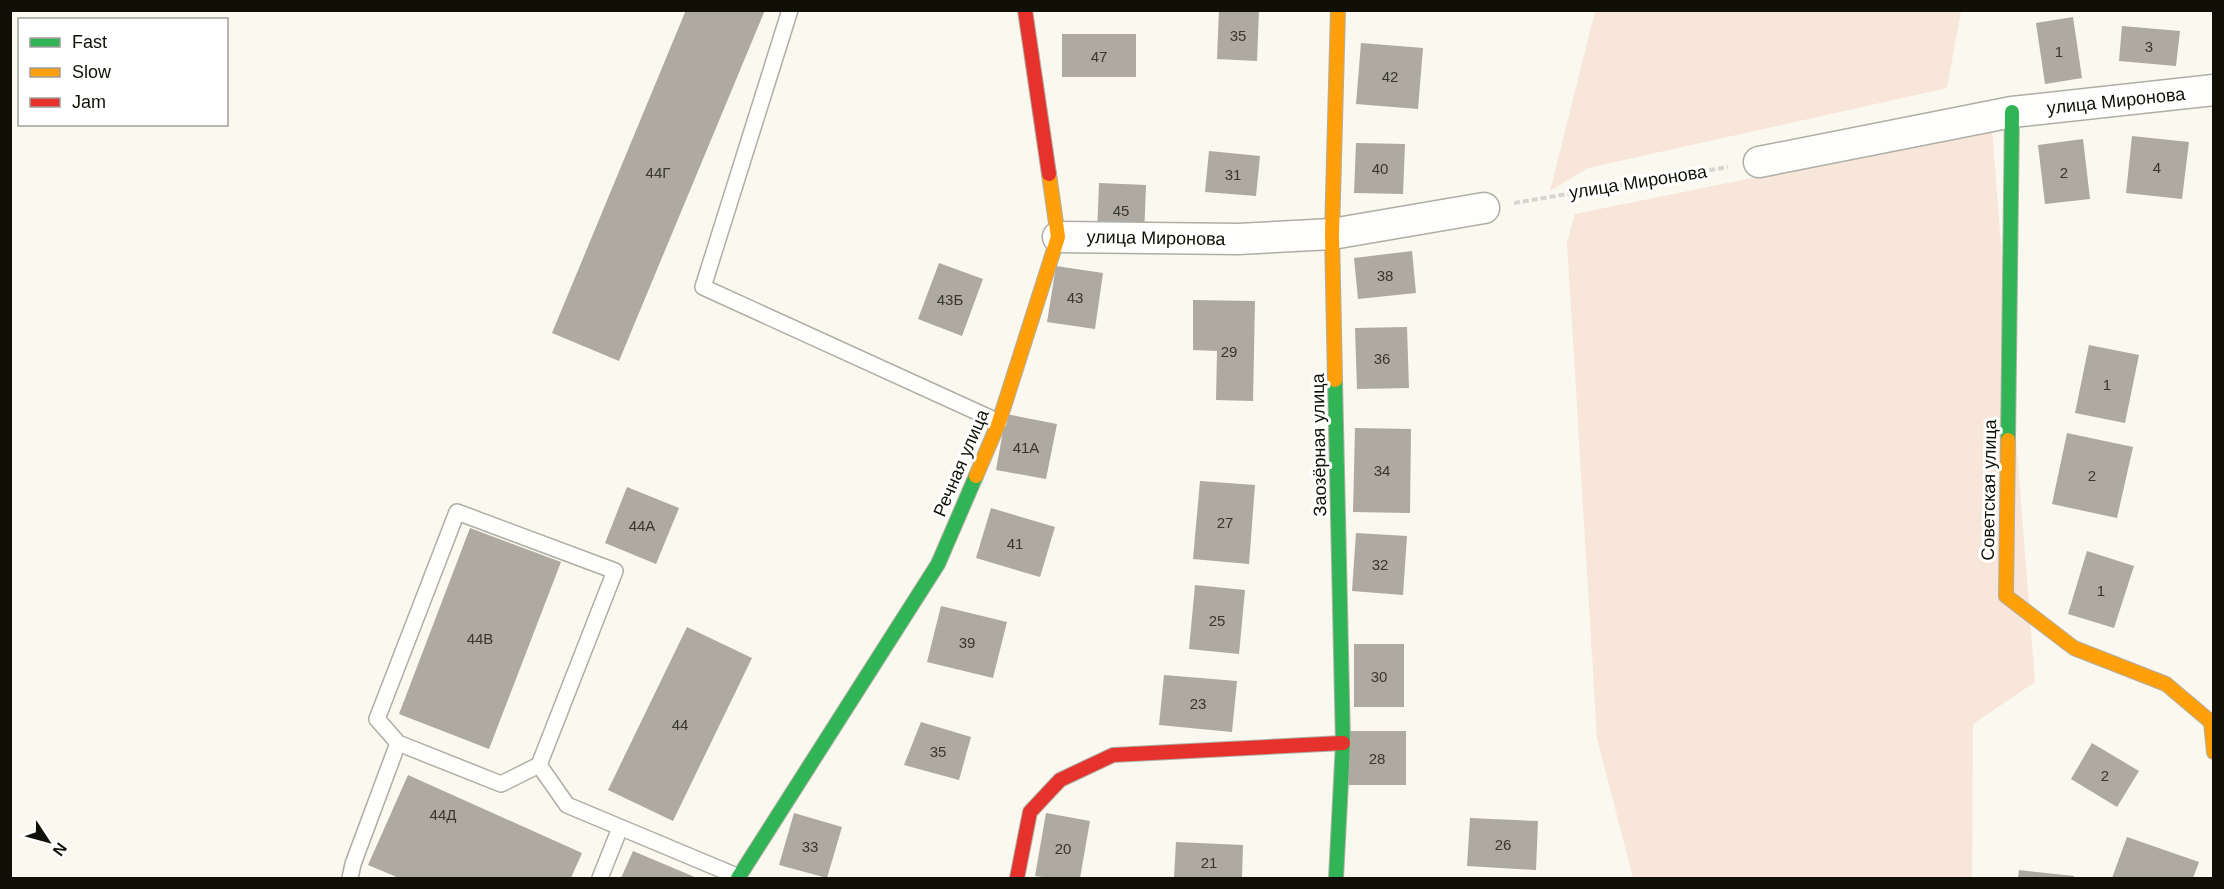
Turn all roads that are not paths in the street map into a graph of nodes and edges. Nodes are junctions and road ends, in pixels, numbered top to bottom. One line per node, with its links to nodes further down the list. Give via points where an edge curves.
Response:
1 (790, 10): 10 (lane, via 704,287)
2 (1025, 10): 9 (street, Речная улица)
3 (1338, 10): 8 (street, Заозёрная улица)
4 (2214, 90): 5 (street, улица Миронова)
5 (2012, 112): 6 (street, улица Миронова); 11 (street, Советская улица, via 2006,596 2074,648 2166,684)
6 (1759, 162)
7 (1484, 208): 8 (street, улица Миронова)
8 (1332, 234): 9 (street, улица Миронова, via 1238,239); 13 (street, Заозёрная улица)
9 (1059, 237): 10 (street, Речная улица)
10 (999, 422): 17 (street, Речная улица, via 938,564)
11 (2212, 717): 14 (street, Советская улица)
12 (398, 742): 15 (lane, via 501,784); 15 (lane, via 377,719 457,512 615,571); 18 (lane)
13 (1343, 743): 20 (street, via 1113,754 1060,780 1030,812); 21 (street, Заозёрная улица)
14 (2214, 752)
15 (539, 765): 16 (lane, via 567,805)
16 (620, 828): 17 (lane); 19 (lane)
17 (738, 878)
18 (350, 879)
19 (600, 879)
20 (1017, 879)
21 (1336, 879)

